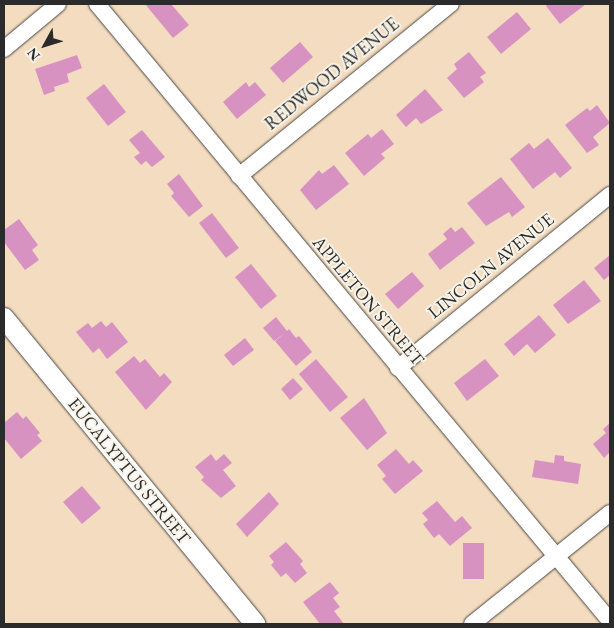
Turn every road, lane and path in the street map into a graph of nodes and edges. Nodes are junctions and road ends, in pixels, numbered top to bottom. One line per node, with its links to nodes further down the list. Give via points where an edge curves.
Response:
1 (58, 4): 4 (street)
2 (97, 4): 5 (street, APPLETON STREET)
3 (451, 4): 5 (street, REDWOOD AVENUE)
4 (4, 49)
5 (239, 176): 8 (street, APPLETON STREET)
6 (610, 195): 8 (street, LINCOLN AVENUE)
7 (4, 318): 12 (main road, EUCALYPTUS STREET)
8 (398, 368): 10 (street, APPLETON STREET)
9 (610, 513): 10 (street)
10 (557, 556): 11 (street, APPLETON STREET); 13 (street)
11 (610, 621)
12 (255, 624)
13 (472, 624)

